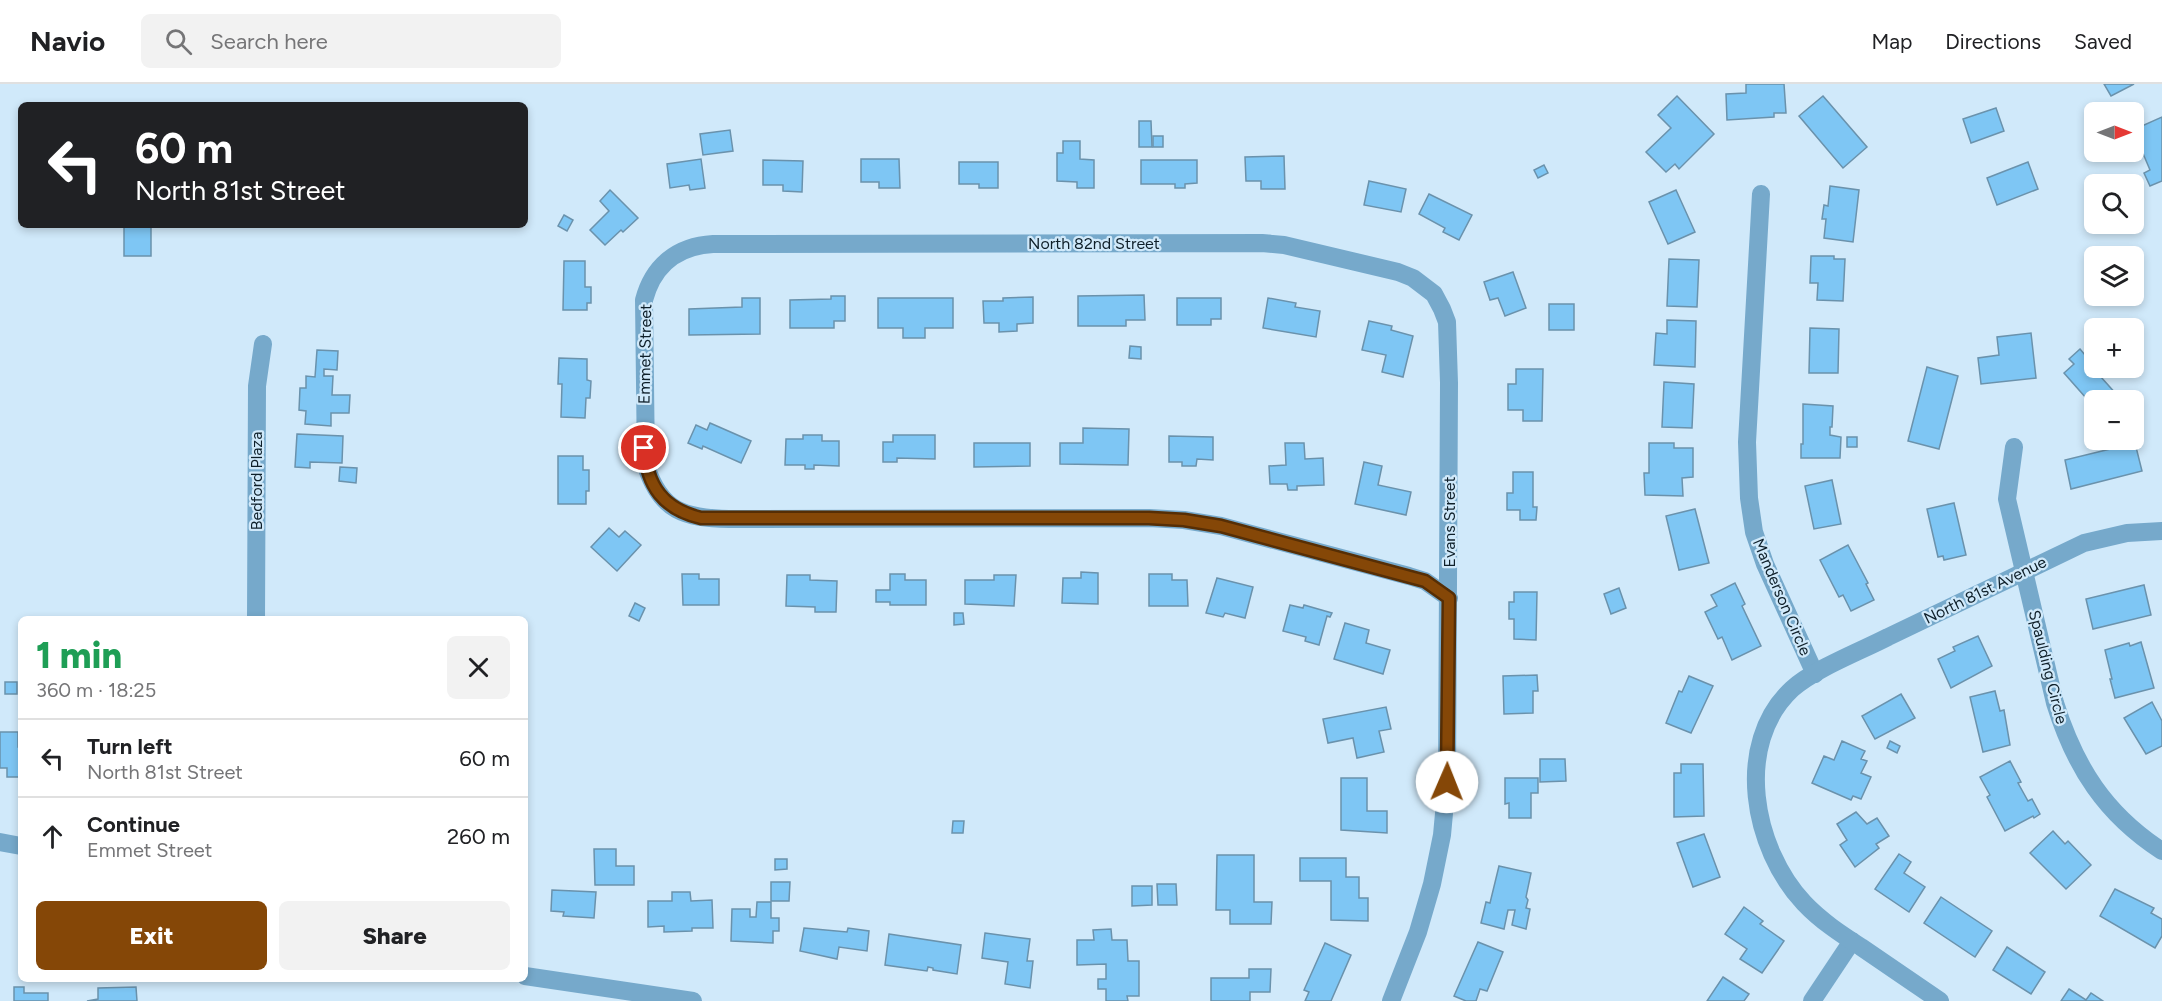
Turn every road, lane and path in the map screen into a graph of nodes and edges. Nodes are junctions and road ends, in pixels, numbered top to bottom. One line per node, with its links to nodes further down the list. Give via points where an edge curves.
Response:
1 (1761, 195): 10 (street, Manderson Circle, via 1747,442 1749,498 1754,532 1765,564)
2 (713, 244): 3 (street, North 82nd Street, via 1273,244 1413,278 1434,294); 8 (street, Emmet Street, via 679,252 656,272 644,300 646,466 663,499 688,515 729,519 1184,520 1221,526 1409,576 1425,581)
3 (1447, 322): 8 (street, Evans Street)
4 (262, 344): 9 (street, Bedford Plaza, via 256,386)
5 (2014, 447): 7 (street, Spaulding Circle, via 2007,499)
6 (2162, 531): 7 (street, North 81st Avenue, via 2104,537)
7 (2025, 571): 10 (street, North 81st Avenue); 13 (street, Spaulding Circle, via 2055,703 2077,761 2120,819)
8 (1449, 598): 17 (street, Evans Street, via 1447,780 1442,835 1418,932)
9 (256, 616)
10 (1815, 674): 14 (street, Manderson Circle, via 1790,690 1766,725 1757,762 1758,806 1769,848 1790,886 1826,924)
11 (0, 842): 12 (street)
12 (18, 845)
13 (2162, 851)
14 (1852, 941): 18 (street); 19 (street, Manderson Circle)
15 (528, 976): 16 (street)
16 (693, 1001)
17 (1391, 1001)
18 (1812, 1001)
19 (1940, 1001)

